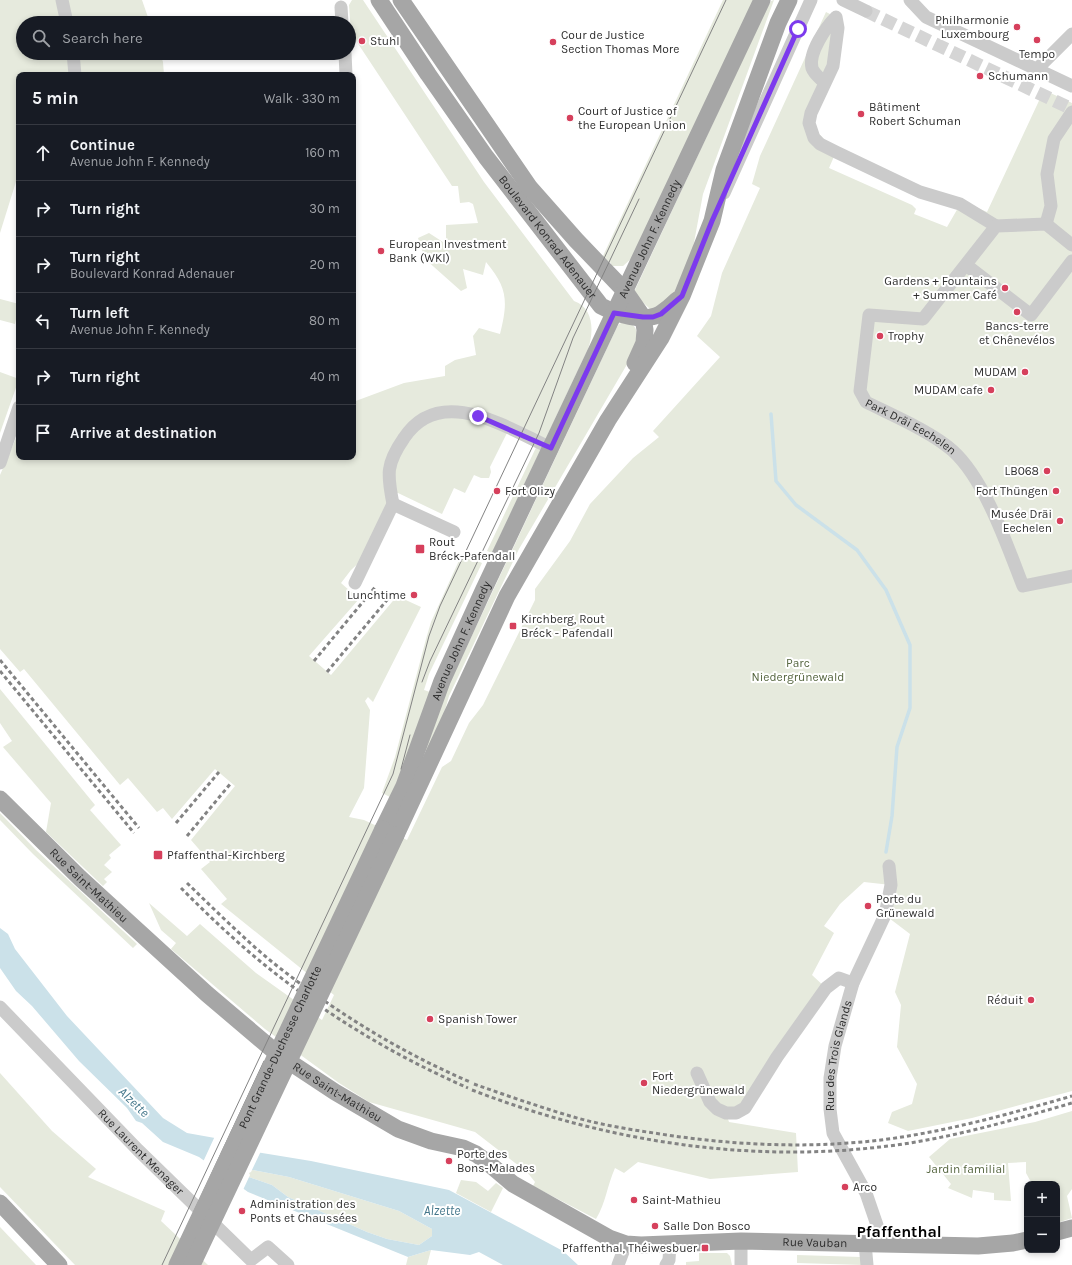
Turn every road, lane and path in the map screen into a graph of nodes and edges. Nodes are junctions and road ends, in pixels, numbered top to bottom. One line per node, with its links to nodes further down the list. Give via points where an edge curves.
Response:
1 (62, 0): 12 (street)
2 (379, 0): 33 (main road, Boulevard Konrad Adenauer, via 491,163 592,297)
3 (392, 0): 16 (street, via 414,32)
4 (401, 0): 16 (main road, Boulevard Konrad Adenauer)
5 (762, 0): 31 (main road, Avenue John F. Kennedy)
6 (789, 0): 25 (main road, Avenue John F. Kennedy, via 778,23 724,170)
7 (811, 0): 25 (street, Avenue John F. Kennedy)
8 (843, 0): 11 (street); 14 (street)
9 (910, 0): 19 (street, via 926,17)
10 (341, 7): 13 (street)
11 (866, 11)
12 (65, 16)
13 (342, 16)
14 (836, 17): 22 (street, via 838,28 833,66); 22 (street, via 825,27 812,58 812,68)
15 (1072, 34): 19 (street)
16 (435, 49): 31 (main road, Boulevard Konrad Adenauer, via 530,188)
17 (74, 60): 20 (street)
18 (345, 60): 21 (street)
19 (1036, 70): 23 (street)
20 (75, 72)
21 (346, 72)
22 (824, 82): 27 (street, via 809,123 814,138 820,144 920,192 960,204)
23 (1072, 86)
24 (1072, 112): 26 (street, via 1054,139 1047,174 1051,206)
25 (712, 221): 32 (main road, Avenue John F. Kennedy)
26 (1046, 224): 27 (street); 28 (street)
27 (996, 226): 29 (street, Park Dräi Eechelen)
28 (1072, 245)
29 (966, 265): 30 (street, via 1031,314); 41 (street, Park Dräi Eechelen, via 923,319 869,315 860,392 866,402 938,440 966,465 979,484 1023,586)
30 (1070, 265)
31 (625, 291): 33 (main road, Avenue John F. Kennedy); 34 (main road, Boulevard Konrad Adenauer)
32 (682, 296): 34 (main road, via 661,314); 36 (main road, Avenue John F. Kennedy, via 661,338)
33 (614, 313): 34 (main road, Boulevard Konrad Adenauer); 37 (main road, Avenue John F. Kennedy)
34 (643, 317): 36 (main road, via 644,343)
35 (16, 416): 38 (street)
36 (608, 420): 44 (main road, Avenue John F. Kennedy, via 499,611)
37 (551, 448): 39 (street, via 478,416 458,411 431,414 409,430 389,465 388,478); 44 (main road, Avenue John F. Kennedy, via 442,681)
38 (0, 462)
39 (393, 504): 40 (street); 42 (street)
40 (454, 532)
41 (1072, 576)
42 (355, 583)
43 (0, 799): 55 (main road, Rue Saint-Mathieu, via 80,878 207,994 279,1055 398,1129 476,1154 512,1184 595,1231)
44 (389, 832): 58 (main road, Pont Grande-Duchesse Charlotte, bridge); 59 (main road, Pont Grande-Duchesse Charlotte, bridge)
45 (889, 866): 46 (street, Rue des Trois Glands, via 891,885 885,915)
46 (852, 983): 48 (street, via 839,978 826,988 777,1057 745,1108 736,1113 726,1113 717,1109 710,1102); 54 (street, Rue des Trois Glands, via 835,1046 830,1078 830,1109 833,1133 866,1193 878,1228)
47 (0, 1007): 60 (street, Rue Laurent Menager, via 138,1150 251,1260 268,1248)
48 (698, 1073)
49 (0, 1203): 57 (main road)
50 (1072, 1228): 51 (main road)
51 (1060, 1231)
52 (741, 1240): 54 (main road, Rue Vauban); 56 (main road, Rue Vauban); 63 (street)
53 (1024, 1241): 54 (main road, Rue Vauban, via 978,1246)
54 (872, 1243): 64 (street, Rue des Trois Glands)
55 (626, 1244): 56 (main road, Rue Vauban); 61 (street)
56 (670, 1244): 62 (street, via 669,1260)
57 (59, 1265)
58 (176, 1265)
59 (192, 1265)
60 (288, 1265)
61 (618, 1265)
62 (666, 1265)
63 (741, 1265)
64 (867, 1265)

